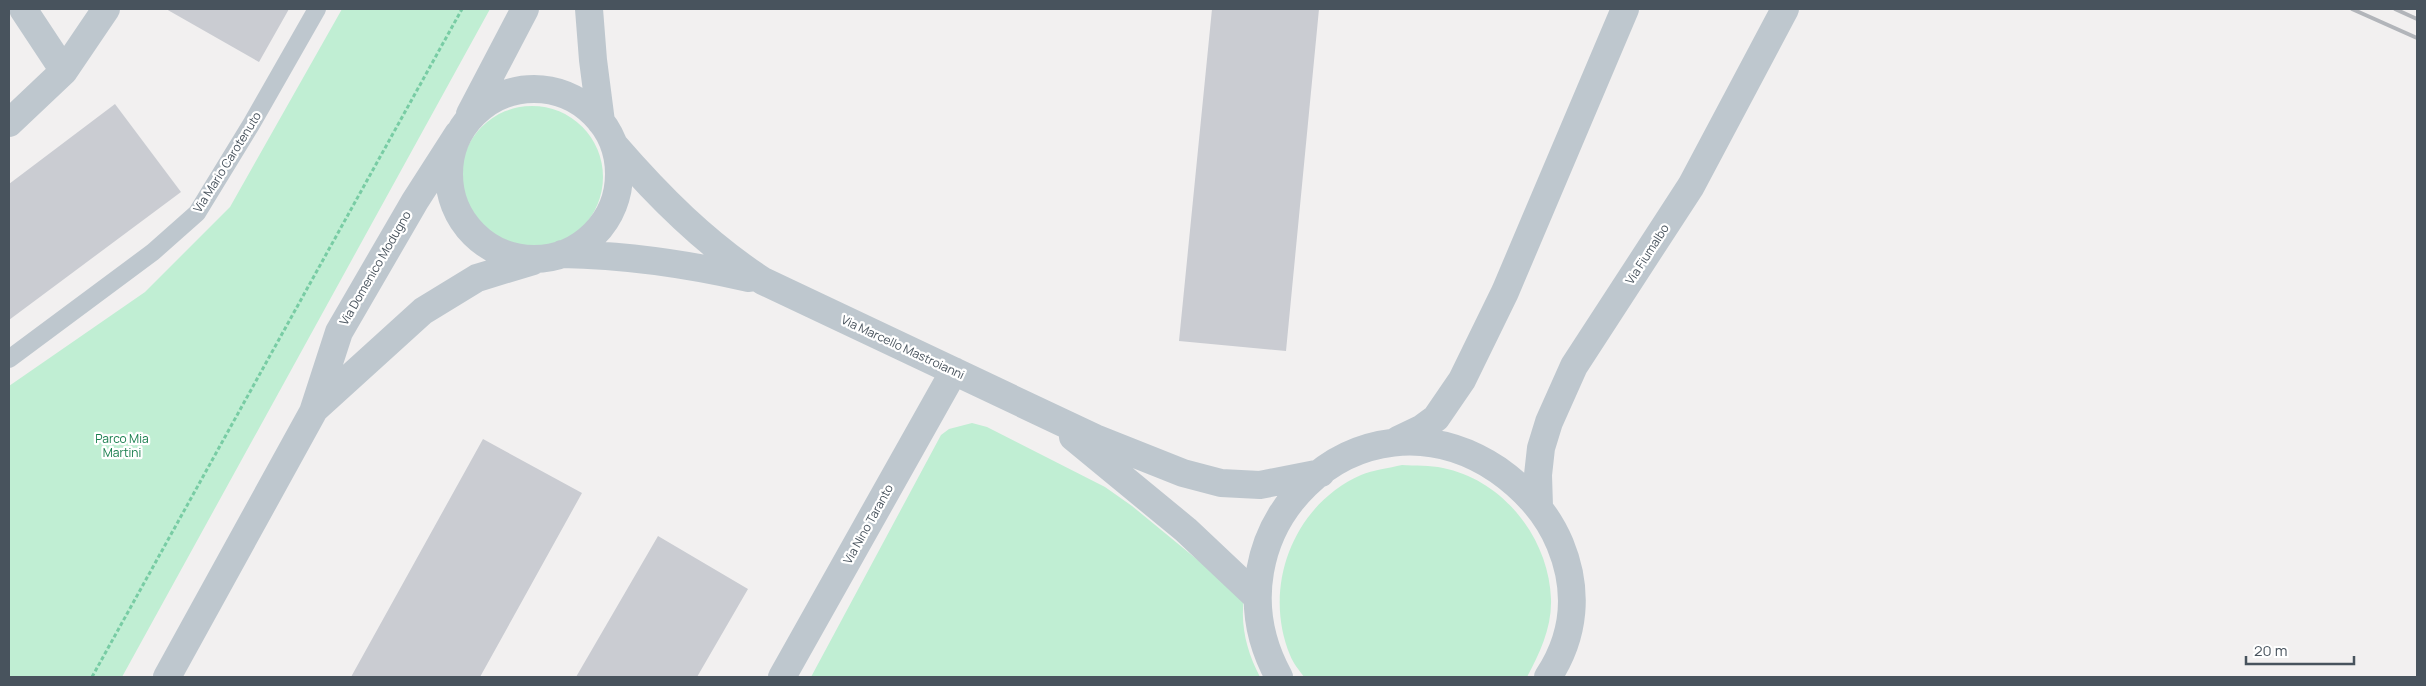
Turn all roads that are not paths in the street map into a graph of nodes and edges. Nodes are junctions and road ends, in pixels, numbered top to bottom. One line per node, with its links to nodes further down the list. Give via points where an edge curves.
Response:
1 (23, 9): 8 (street)
2 (106, 9): 8 (street)
3 (317, 9): 15 (lane, Via Mario Carotenuto, via 196,213 153,252)
4 (525, 9): 11 (street, Via Domenico Modugno)
5 (589, 9): 9 (street)
6 (1786, 9): 21 (street, Via Fiumalbo, via 1691,186 1574,366 1541,448)
7 (1620, 11): 19 (street, via 1505,292 1462,380 1436,418)
8 (64, 71): 10 (street)
9 (601, 122): 11 (street, via 575,99 542,88 508,92 478,109); 12 (street)
10 (9, 123)
11 (462, 128): 13 (street, via 451,152 448,170 455,207 464,223 492,248 528,259); 17 (street, Via Domenico Modugno, via 415,201 339,332)
12 (614, 145): 13 (street, via 619,178 611,211 590,238); 14 (street, Via Marcello Mastroianni, via 681,218 728,258)
13 (554, 256): 14 (street, Via Marcello Mastroianni, via 605,255 656,260); 17 (street, Via Domenico Modugno, via 477,278 422,311)
14 (763, 281): 16 (street, Via Marcello Mastroianni)
15 (9, 358)
16 (954, 371): 18 (street, Via Marcello Mastroianni); 24 (street, Via Nino Taranto)
17 (312, 412): 23 (street, Via Domenico Modugno)
18 (1044, 413): 20 (street, Via Marcello Mastroianni, via 1095,438 1183,473 1221,483 1260,485); 22 (street, Via Marcello Mastroianni, via 1186,530)
19 (1396, 441): 20 (street, via 1368,447 1342,458); 21 (street, via 1427,442 1474,456 1516,484)
20 (1320, 473): 22 (street, via 1295,495 1272,530 1265,547)
21 (1539, 508): 26 (street, via 1554,531 1564,556 1572,596 1572,619 1567,640)
22 (1257, 597): 25 (street, via 1261,630)
23 (166, 677)
24 (782, 677)
25 (1279, 677)
26 (1548, 677)

